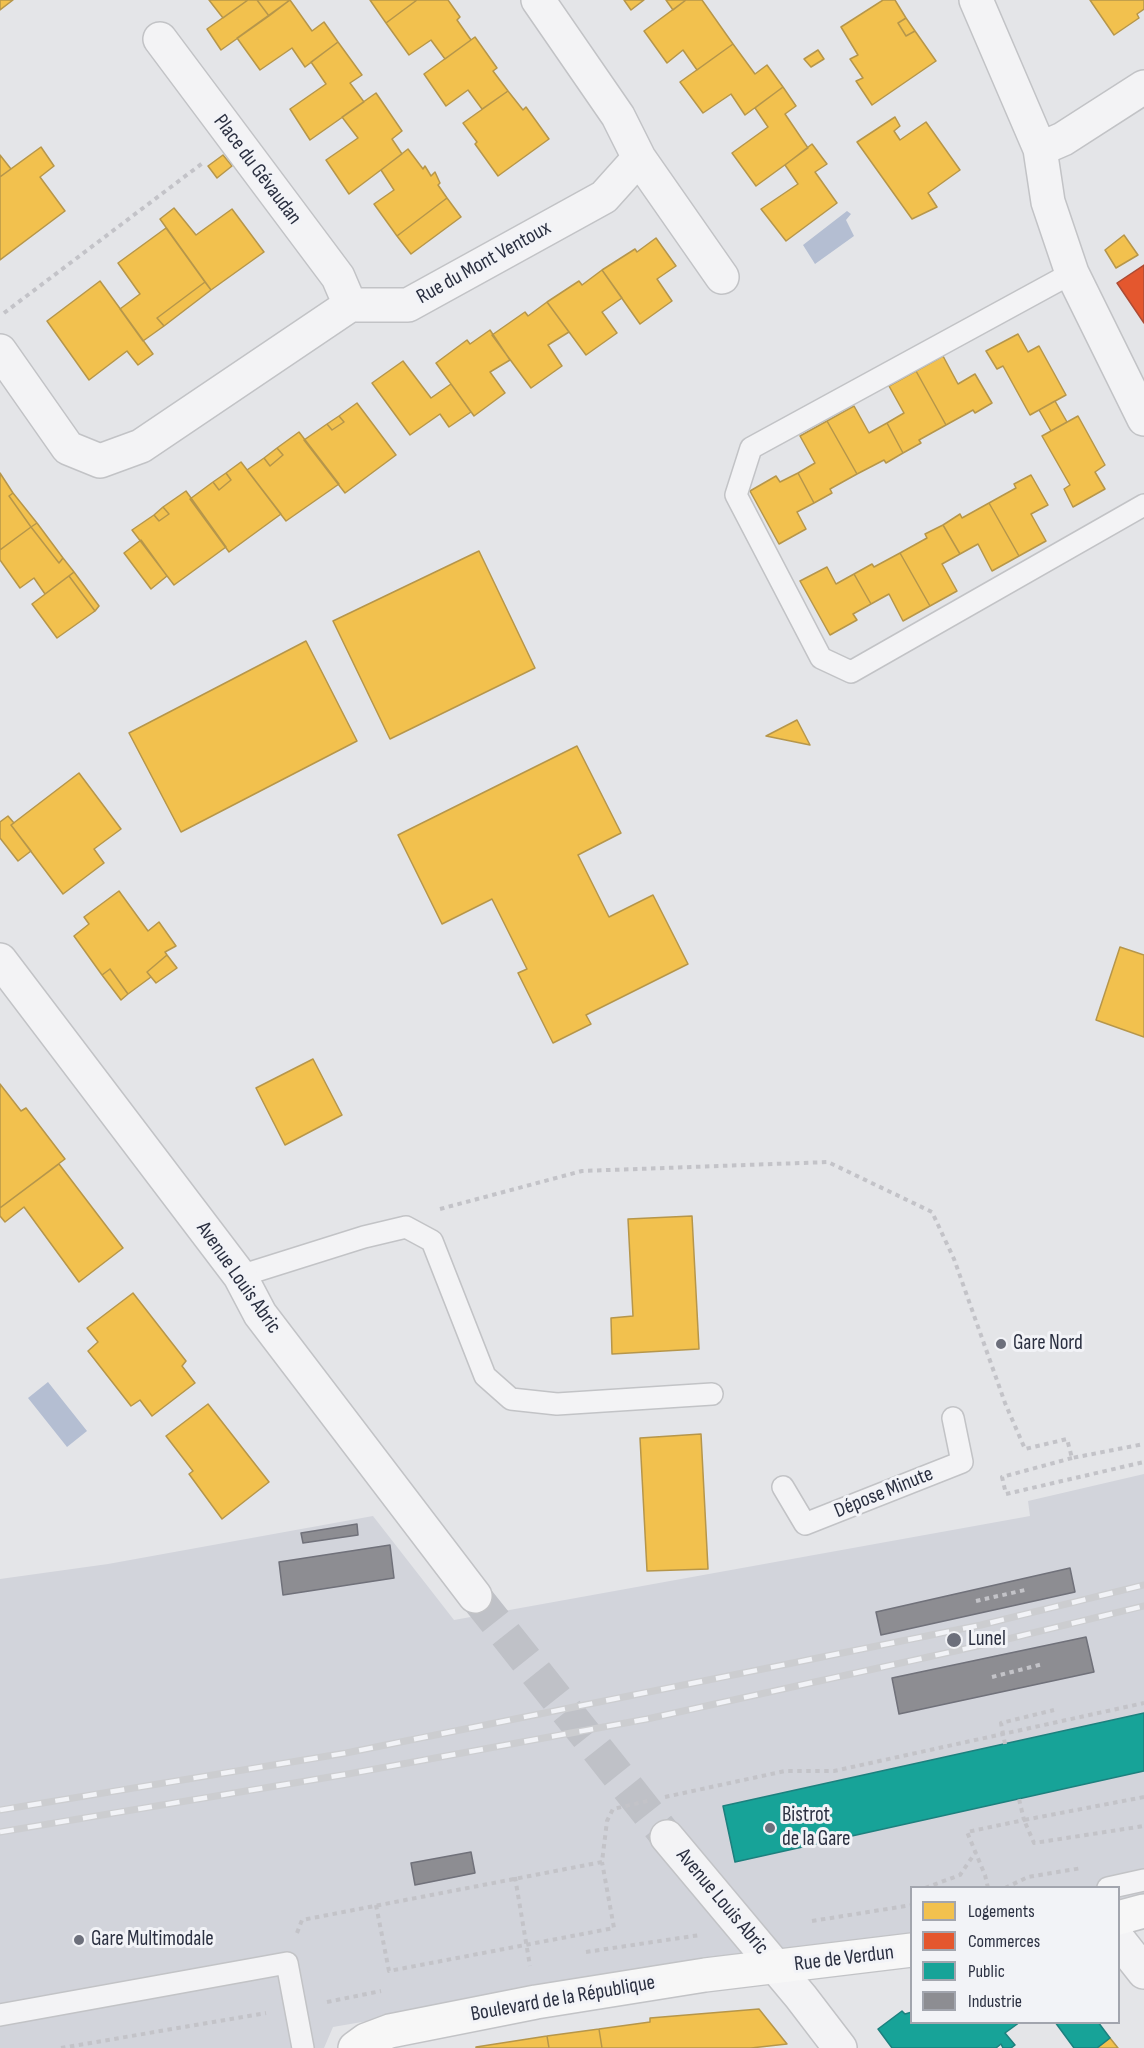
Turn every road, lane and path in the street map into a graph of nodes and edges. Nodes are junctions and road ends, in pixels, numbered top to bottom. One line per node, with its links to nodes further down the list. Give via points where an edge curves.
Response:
1 (538, 0): 7 (street, via 618,116)
2 (976, 0): 6 (street)
3 (160, 39): 5 (street, Place du Gévaudan)
4 (1144, 87): 6 (street, via 1063,139)
5 (234, 140): 10 (street, Place du Gévaudan, via 338,277); 11 (path)
6 (1040, 148): 8 (street, via 1048,202)
7 (639, 158): 9 (street); 10 (street, Rue du Mont Ventoux, via 604,197 408,305)
8 (1072, 273): 13 (street); 14 (lane, via 751,448 736,495 821,658 851,672)
9 (722, 277)
10 (350, 305): 12 (street, via 141,446 100,461 68,448)
11 (0, 316)
12 (0, 351)
13 (1144, 420)
14 (1144, 505)
15 (0, 960): 17 (street, Avenue Louis Abric)
16 (406, 1227): 17 (lane); 18 (lane, via 432,1241 486,1377 511,1399 557,1404); 21 (path, via 442,1208 582,1171 828,1162 932,1212 954,1259 1025,1449 1066,1439)
17 (240, 1276): 25 (street, Avenue Louis Abric, via 260,1314)
18 (712, 1394)
19 (953, 1418): 23 (lane, Dépose Minute, via 962,1462 806,1524)
20 (1144, 1444): 21 (path)
21 (1072, 1458): 22 (path, via 1002,1477 1006,1494)
22 (1144, 1462)
23 (783, 1487)
24 (1025, 1590): 26 (path)
25 (475, 1596)
26 (976, 1601)
27 (1043, 1664): 28 (path)
28 (992, 1677)
29 (1054, 1710): 30 (path, via 1001,1723)
30 (1005, 1744)
31 (1144, 1797): 33 (path)
32 (1019, 1799): 33 (path)
33 (1024, 1820): 34 (path, via 1034,1843); 36 (path, via 967,1832)
34 (1144, 1826)
35 (668, 1837): 53 (street, Avenue Louis Abric)
36 (975, 1853): 41 (path, via 960,1875); 42 (path)
37 (602, 1862): 51 (path, via 614,1928)
38 (1091, 1866): 43 (path, via 1028,1877)
39 (515, 1877): 51 (path)
40 (1144, 1880): 44 (lane)
41 (927, 1886)
42 (988, 1886)
43 (1007, 1886)
44 (1112, 1886)
45 (910, 1904): 48 (path)
46 (376, 1905): 51 (path, via 388,1971)
47 (1144, 1911): 49 (main road)
48 (851, 1915)
49 (1120, 1918)
50 (1120, 1940): 54 (street)
51 (526, 1945): 55 (path)
52 (904, 1958): 53 (main road, Rue de Verdun)
53 (776, 1967): 55 (main road, Boulevard de la République); 59 (street, Avenue Louis Abric)
54 (1144, 1972)
55 (536, 2002): 58 (main road, Boulevard de la République, via 390,2031)
56 (0, 2014): 57 (lane, via 287,1962)
57 (303, 2048)
58 (355, 2048)
59 (840, 2048)

